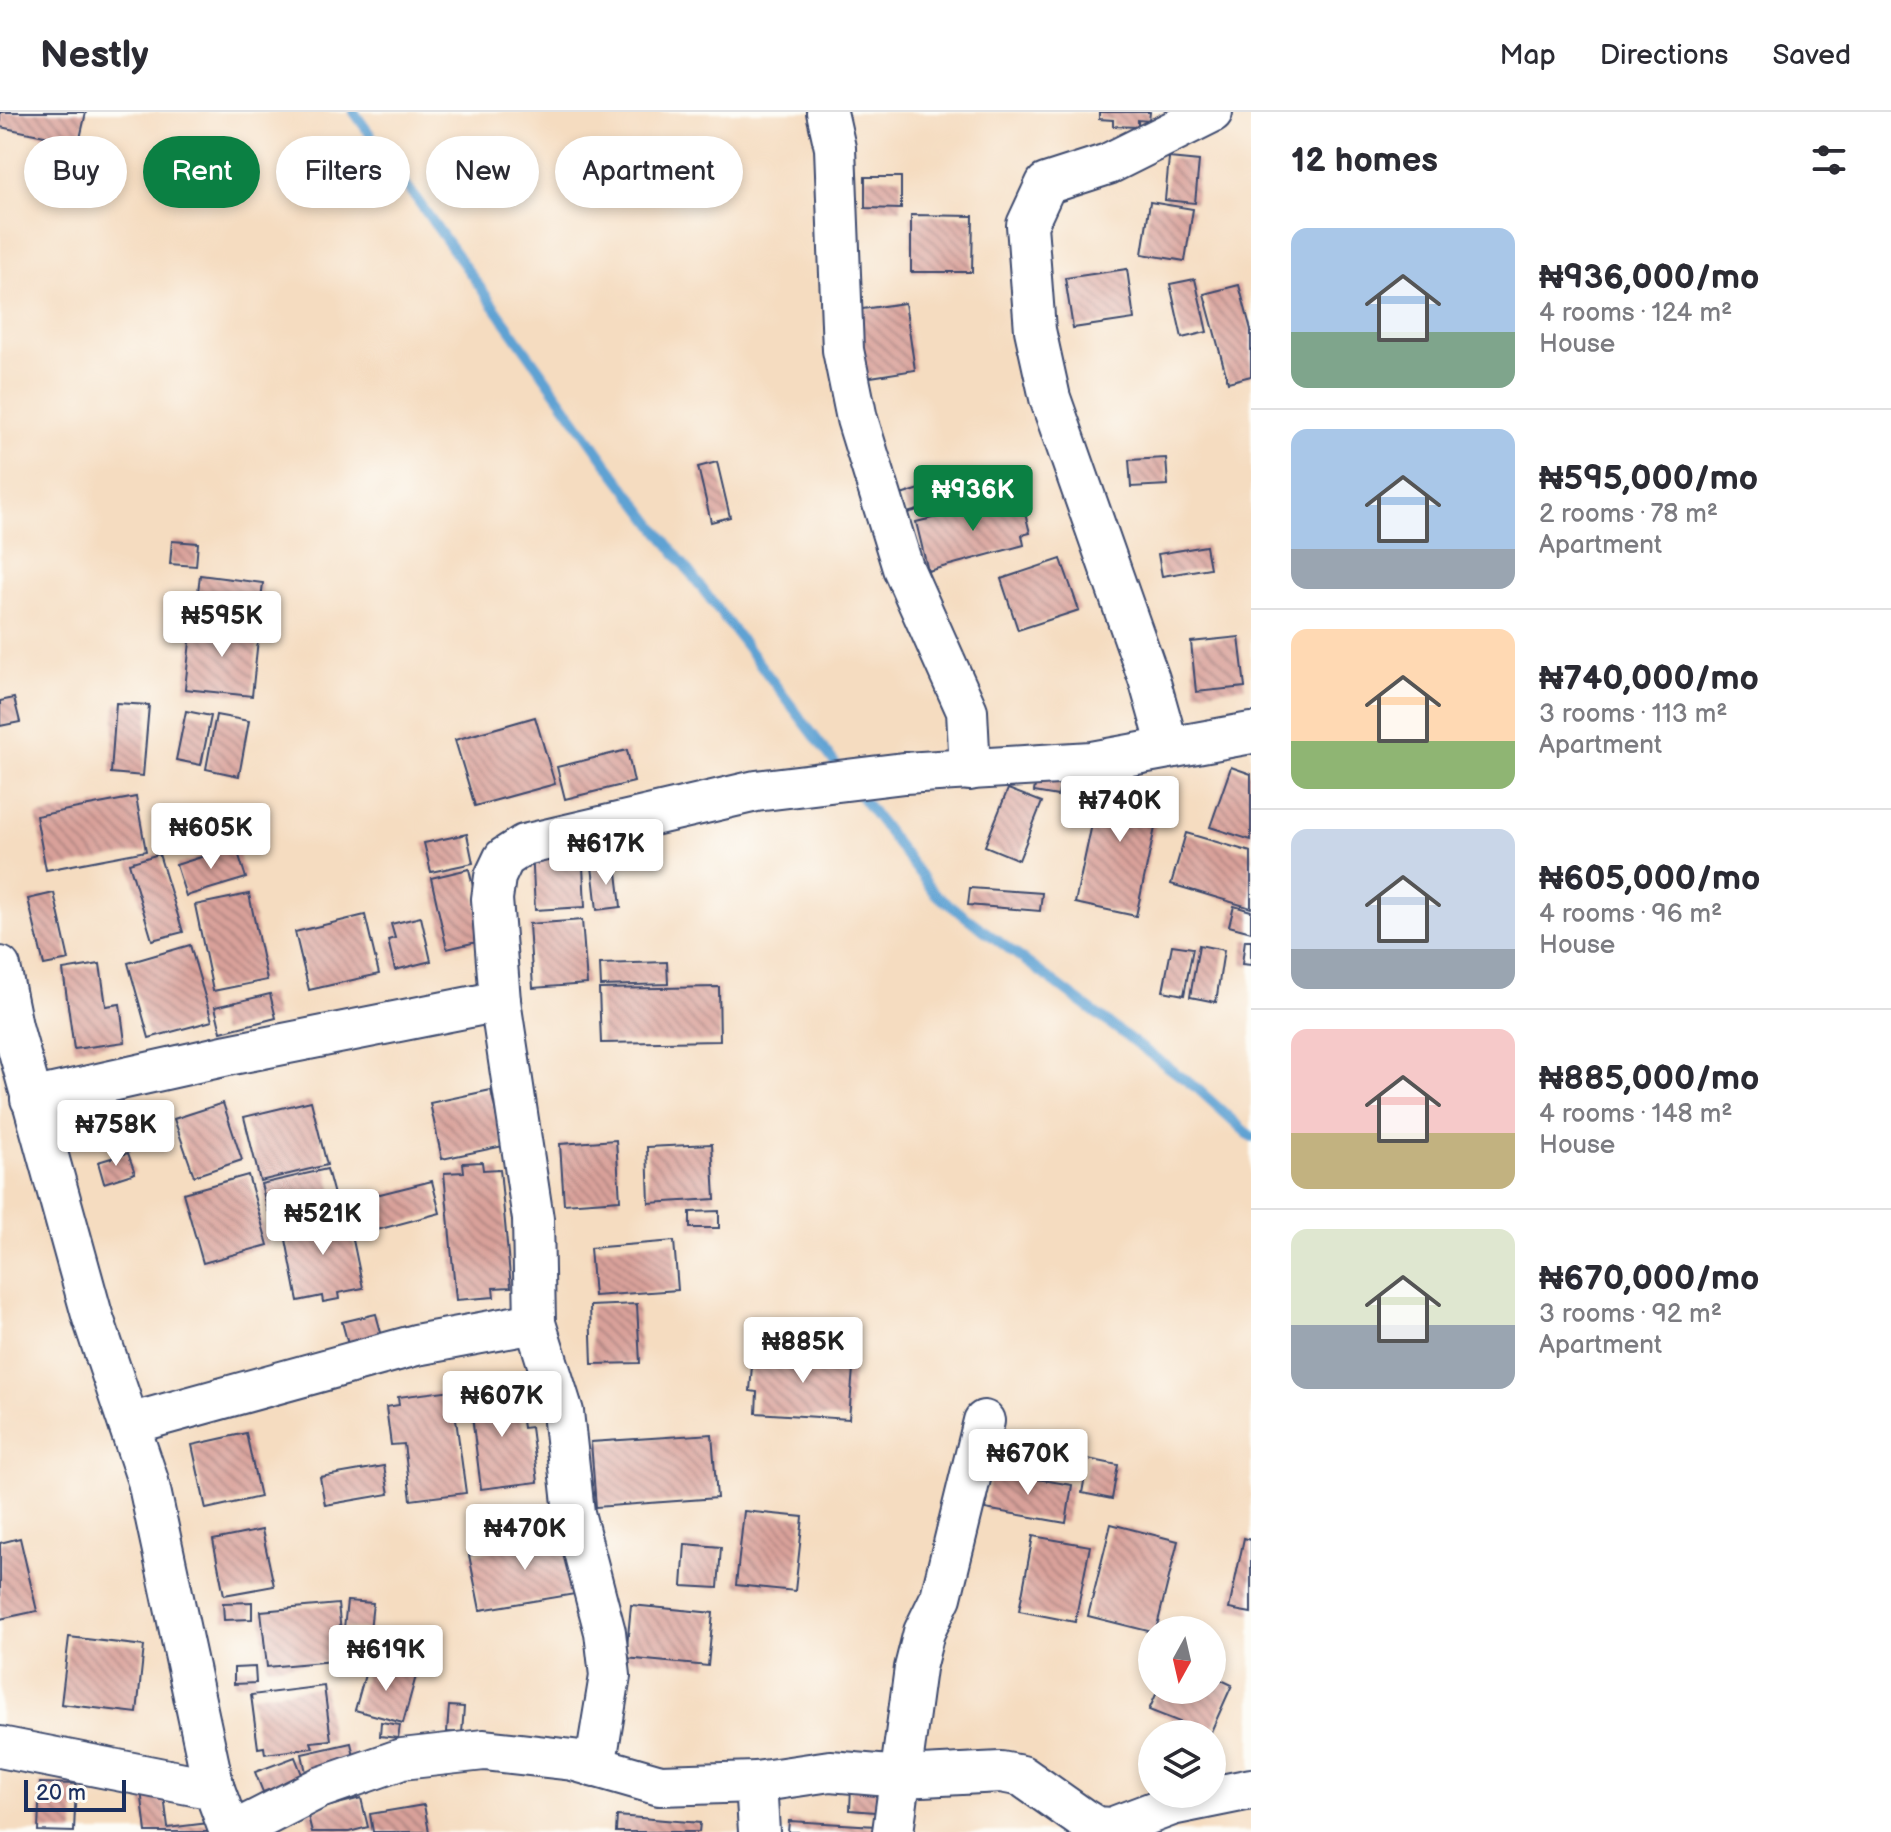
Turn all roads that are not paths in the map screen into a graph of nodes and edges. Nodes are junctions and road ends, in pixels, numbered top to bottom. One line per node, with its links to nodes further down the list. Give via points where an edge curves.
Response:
1 (827, 112): 5 (street, via 835,148 843,350 857,419 903,568 967,711)
2 (1212, 112): 4 (street, via 1108,164 1046,184 1027,225 1035,330 1050,398)
3 (1251, 733): 4 (street)
4 (1168, 746): 5 (street, via 1092,762)
5 (970, 770): 7 (street, via 756,791 524,845 504,858 495,877)
6 (0, 967): 8 (street)
7 (500, 1001): 8 (street); 9 (street, via 533,1219)
8 (31, 1099): 11 (street)
9 (535, 1323): 11 (street, via 416,1345); 13 (street, via 563,1412 574,1513 605,1632 610,1676)
10 (984, 1421): 14 (street, via 941,1597 915,1668)
11 (129, 1424): 16 (street, via 148,1481)
12 (0, 1747): 16 (street)
13 (595, 1767): 15 (street, via 660,1785); 18 (street, via 484,1750 402,1759 319,1788)
14 (902, 1777): 15 (street, via 830,1771); 17 (street, via 1001,1772 1022,1776 1096,1827 1111,1828 1172,1805); 20 (street)
15 (756, 1782): 19 (street)
16 (214, 1789): 18 (street)
17 (1251, 1789)
18 (232, 1832)
19 (759, 1832)
20 (893, 1832)

